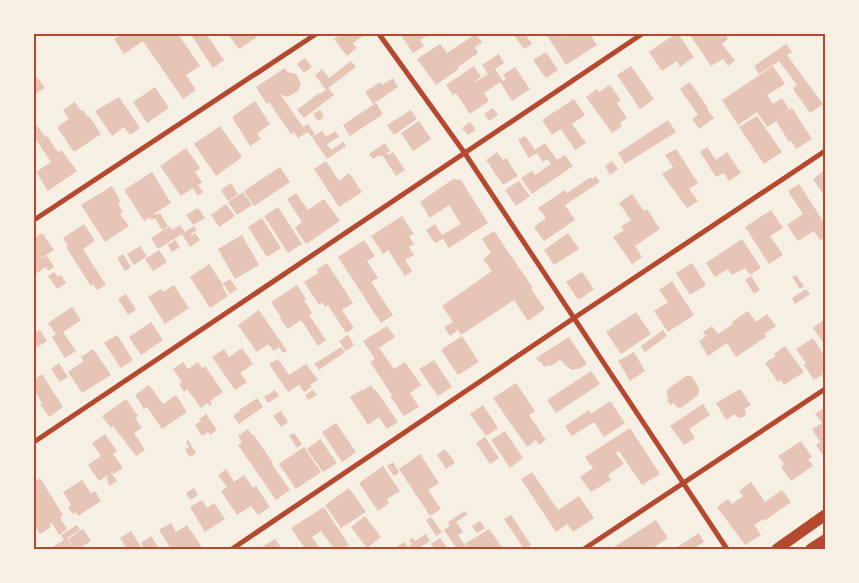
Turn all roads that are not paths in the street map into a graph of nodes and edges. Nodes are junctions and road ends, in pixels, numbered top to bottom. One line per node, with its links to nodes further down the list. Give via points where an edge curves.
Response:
1 (316, 34): 6 (street)
2 (379, 34): 5 (street)
3 (642, 34): 5 (street)
4 (825, 151): 7 (street)
5 (464, 152): 7 (street); 9 (street)
6 (34, 220)
7 (574, 318): 10 (street); 13 (street)
8 (825, 389): 10 (street)
9 (34, 442)
10 (683, 483): 14 (street); 15 (street)
11 (825, 515): 16 (main road)
12 (825, 540): 17 (main road)
13 (232, 549)
14 (584, 549)
15 (727, 549)
16 (777, 549)
17 (811, 549)

